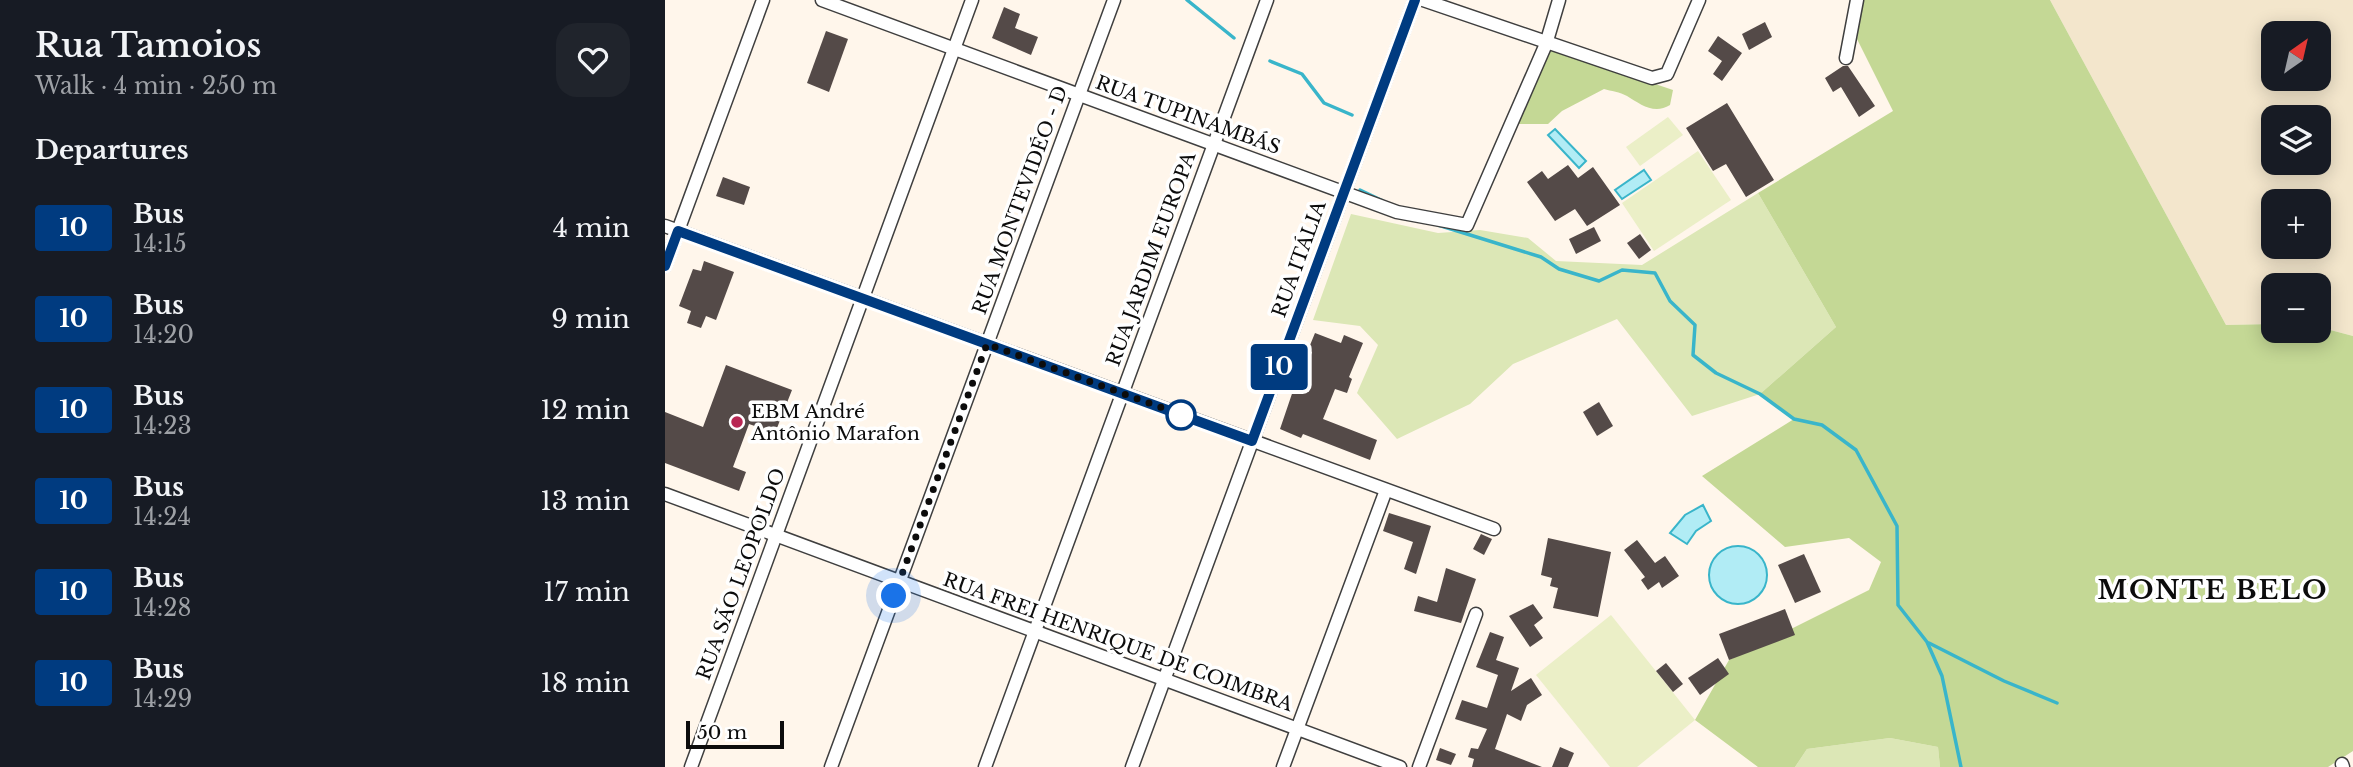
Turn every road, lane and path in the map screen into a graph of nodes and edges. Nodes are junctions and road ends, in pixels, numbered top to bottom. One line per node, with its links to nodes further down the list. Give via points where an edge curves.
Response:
1 (763, 0): 18 (street)
2 (822, 0): 12 (street, RUA TUPINAMBÁS)
3 (972, 0): 12 (street, RUA SÃO LEOPOLDO)
4 (1114, 0): 14 (street, RUA MONTEVIDÉO - D)
5 (1266, 0): 15 (street, RUA JARDIM EUROPA)
6 (1415, 0): 16 (street, RUA ITÁLIA)
7 (1423, 0): 11 (street)
8 (1559, 0): 11 (street)
9 (1699, 0): 11 (street, via 1667,74 1637,75)
10 (1857, 0): 13 (street)
11 (1546, 44): 16 (street, RUA TUPINAMBÁS, via 1467,225 1397,212)
12 (954, 49): 14 (street, RUA TUPINAMBÁS); 20 (street, RUA SÃO LEOPOLDO)
13 (1846, 58)
14 (1079, 95): 15 (street, RUA TUPINAMBÁS); 21 (street, RUA MONTEVIDÉO - D)
15 (1214, 144): 16 (street, RUA TUPINAMBÁS); 22 (street, RUA JARDIM EUROPA)
16 (1344, 192): 23 (street, RUA ITÁLIA)
17 (665, 226): 18 (street)
18 (678, 231): 19 (street); 20 (street)
19 (665, 266)
20 (863, 299): 21 (street); 27 (street, RUA SÃO LEOPOLDO)
21 (987, 344): 22 (street); 28 (street, RUA MONTEVIDÉO - D)
22 (1123, 394): 23 (street); 30 (street, RUA JARDIM EUROPA)
23 (1252, 441): 24 (street); 31 (street, RUA ITÁLIA)
24 (1386, 490): 26 (street); 32 (street)
25 (665, 494): 27 (street, RUA FREI HENRIQUE DE COIMBRA)
26 (1494, 529)
27 (776, 536): 28 (street, RUA FREI HENRIQUE DE COIMBRA); 33 (street, RUA SÃO LEOPOLDO)
28 (900, 581): 30 (street, RUA FREI HENRIQUE DE COIMBRA); 34 (street, RUA MONTEVIDÉO - D)
29 (1476, 614): 39 (street)
30 (1036, 632): 31 (street, RUA FREI HENRIQUE DE COIMBRA); 35 (street, RUA JARDIM EUROPA)
31 (1164, 680): 32 (street, RUA FREI HENRIQUE DE COIMBRA); 36 (street, RUA ITÁLIA)
32 (1298, 729): 37 (street); 38 (street, RUA FREI HENRIQUE DE COIMBRA)
33 (691, 767)
34 (831, 767)
35 (985, 767)
36 (1132, 767)
37 (1283, 767)
38 (1400, 767)
39 (1419, 767)

